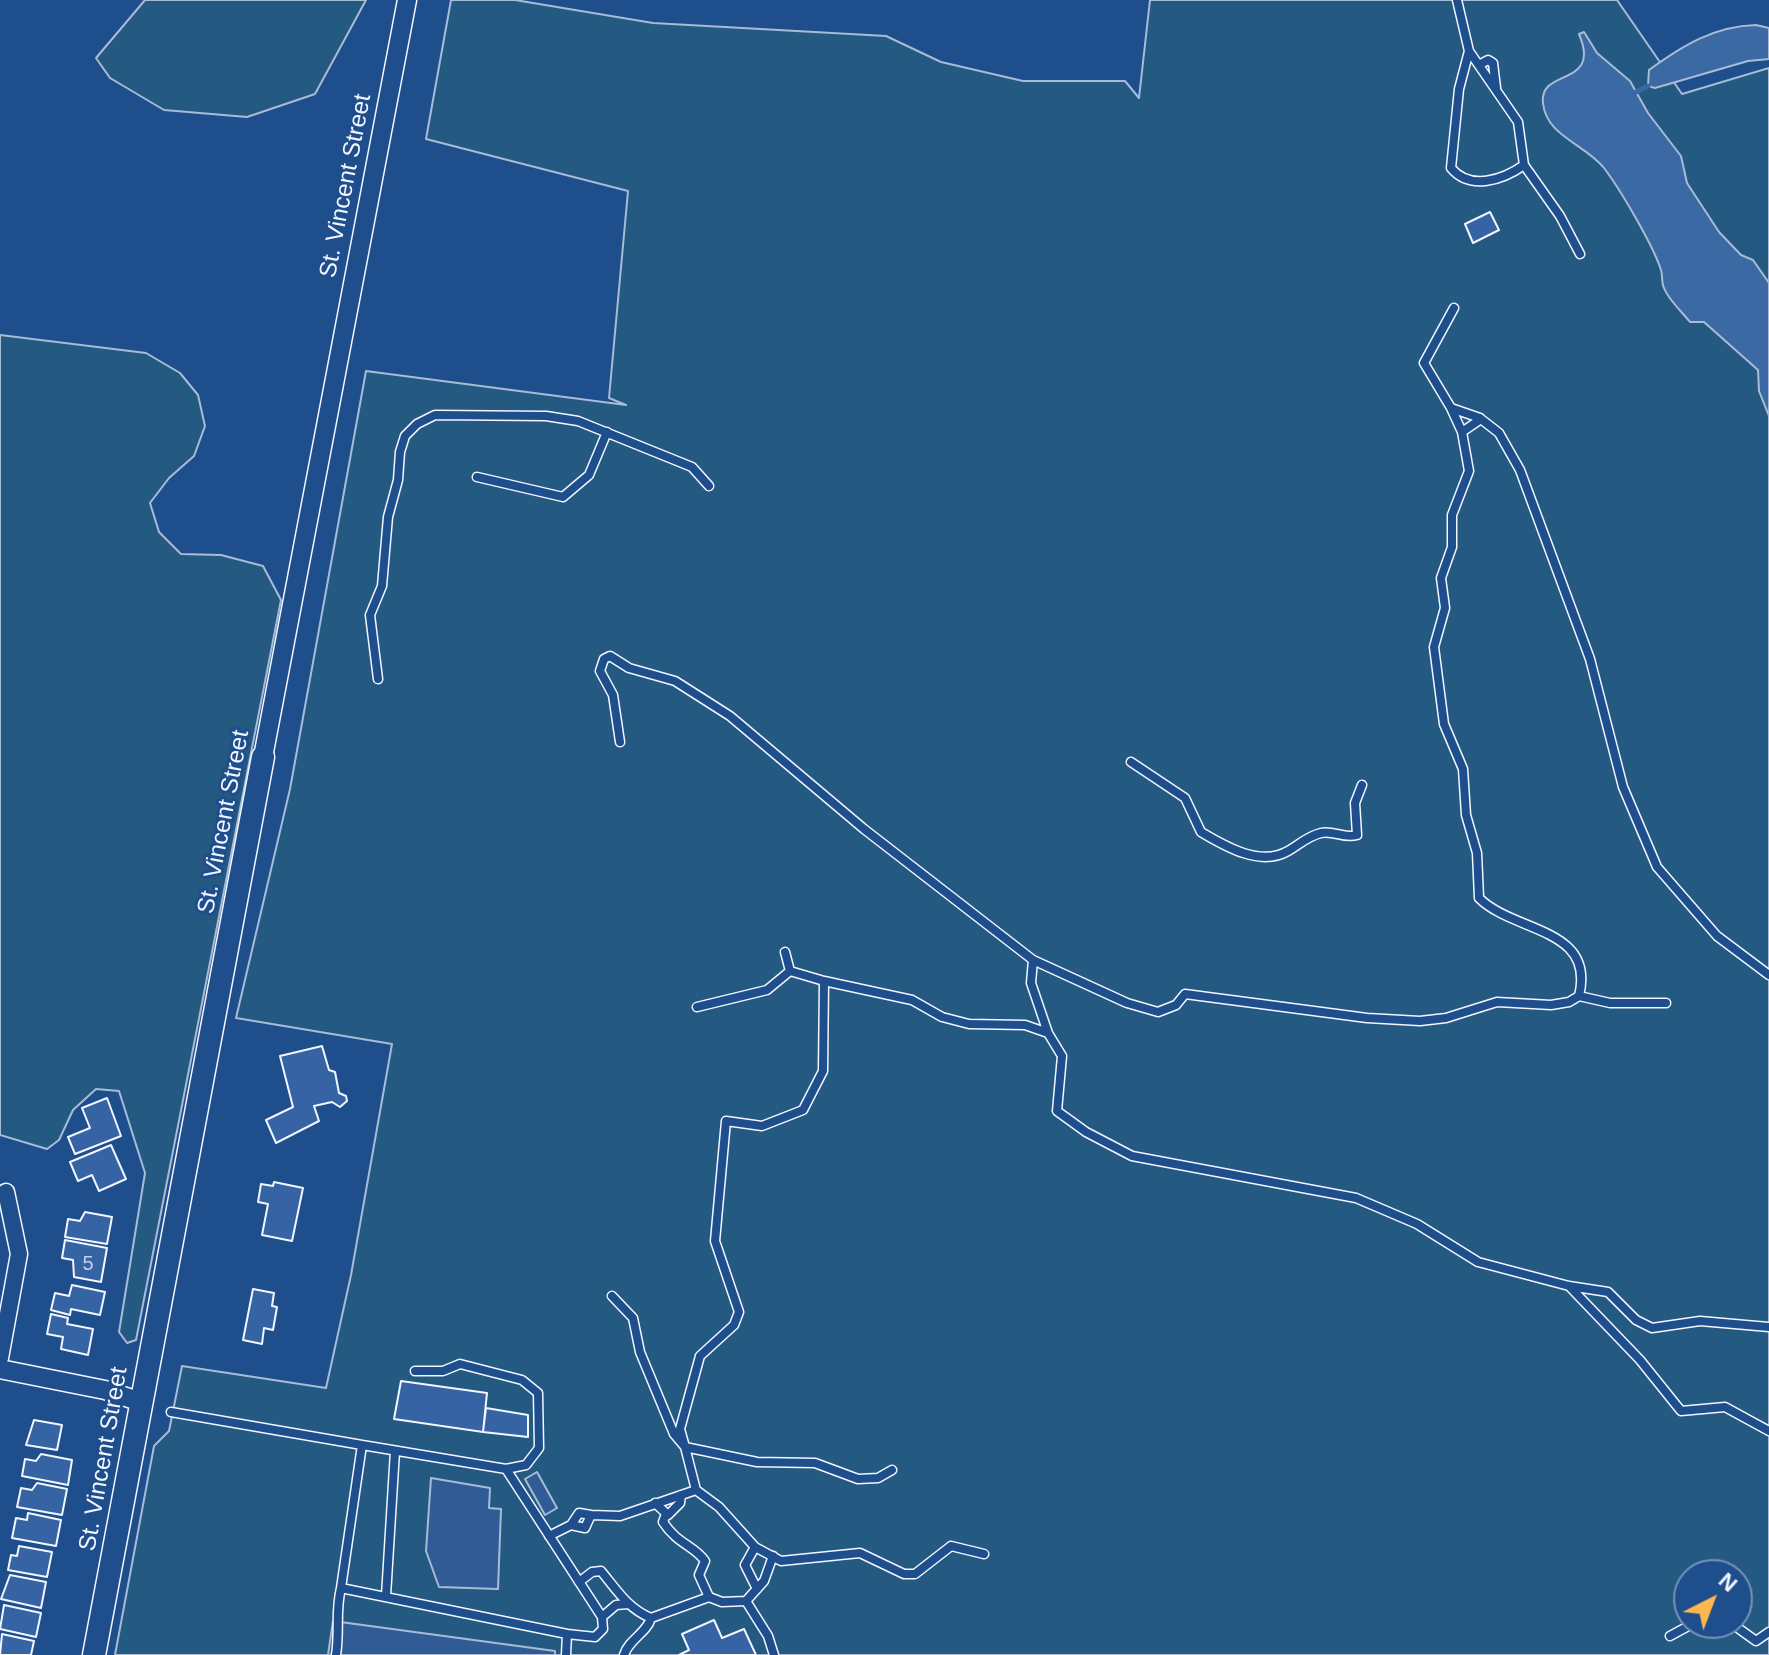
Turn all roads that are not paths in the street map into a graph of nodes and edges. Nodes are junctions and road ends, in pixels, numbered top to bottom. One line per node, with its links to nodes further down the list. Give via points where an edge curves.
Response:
1 (407, 0): 15 (street, St. Vincent Street)
2 (1457, 0): 3 (lane)
3 (1469, 51): 4 (lane, via 1518,122); 4 (lane, via 1459,89 1451,168 1462,179 1480,181 1498,179)
4 (1524, 165): 5 (lane)
5 (1580, 254)
6 (1454, 308): 7 (lane, via 1424,363)
7 (1451, 408): 8 (lane); 10 (lane)
8 (1481, 419): 10 (lane); 21 (lane, via 1499,433 1520,470 1590,659 1623,787 1657,867 1717,936)
9 (607, 432): 11 (lane, via 589,475 563,497); 12 (lane, via 692,467); 13 (lane, via 546,416 435,415 405,436 388,517 382,586 370,615)
10 (1462, 432): 23 (lane, via 1469,471 1452,515 1452,547 1441,578 1445,608 1434,647 1444,724 1463,769 1466,815 1476,842 1476,888 1479,898 1497,912 1569,946 1581,972)
11 (477, 477)
12 (709, 486)
13 (378, 679)
14 (620, 742): 19 (lane, via 613,695 600,671 610,656 629,668 675,681 730,716)
15 (263, 757): 34 (main road, St. Vincent Street)
16 (1131, 762): 17 (lane, via 1185,798 1201,832 1218,843 1273,858 1326,831 1347,838 1357,835 1355,803)
17 (1362, 785)
18 (785, 952): 20 (lane)
19 (1033, 960): 23 (lane, via 1158,1012 1176,1005 1185,994 1420,1021 1497,1002 1551,1005); 26 (lane, via 1031,983)
20 (790, 971): 22 (lane); 25 (lane, via 767,990)
21 (1769, 975)
22 (824, 981): 26 (lane, via 912,1000 956,1020 1025,1025); 38 (lane, via 823,1071 803,1110 762,1126 726,1121 715,1241 739,1312 734,1325 700,1356 680,1429)
23 (1579, 996): 24 (lane, via 1610,1003)
24 (1666, 1003)
25 (697, 1007)
26 (1048, 1033): 28 (lane, via 1062,1056 1057,1111 1132,1156 1356,1198 1417,1224 1478,1262)
27 (6, 1192): 31 (street, via 19,1254)
28 (1569, 1286): 30 (lane, via 1608,1292 1652,1328 1700,1321); 36 (lane, via 1681,1411 1725,1407)
29 (612, 1296): 38 (lane, via 633,1318 640,1352 674,1434)
30 (1769, 1327)
31 (0, 1358)
32 (0, 1369): 34 (street)
33 (415, 1371): 40 (lane, via 443,1371 460,1364 522,1380 538,1393 539,1448 526,1465)
34 (141, 1402): 64 (main road, St. Vincent Street)
35 (171, 1412): 37 (lane)
36 (1769, 1431)
37 (362, 1445): 39 (lane); 53 (lane)
38 (685, 1447): 41 (lane, via 757,1462 815,1463 858,1479 878,1478); 42 (lane)
39 (395, 1451): 40 (lane); 55 (lane)
40 (506, 1469): 48 (lane)
41 (892, 1470)
42 (696, 1490): 43 (lane); 49 (lane)
43 (681, 1495): 44 (lane); 45 (lane, via 674,1512)
44 (655, 1503): 45 (lane); 46 (lane, via 620,1516)
45 (666, 1514): 56 (lane, via 663,1522 673,1536 705,1561 699,1575)
46 (591, 1515): 47 (lane, via 579,1513); 47 (lane, via 585,1528)
47 (571, 1525): 48 (lane)
48 (549, 1536): 52 (lane)
49 (755, 1547): 51 (lane); 54 (lane, via 745,1565)
50 (984, 1554): 51 (lane, via 951,1546 915,1574 860,1553 781,1561)
51 (773, 1556): 54 (lane)
52 (579, 1582): 58 (lane, via 601,1571); 59 (lane)
53 (341, 1588): 55 (lane); 65 (lane, via 335,1613 341,1628)
54 (757, 1589): 57 (lane)
55 (386, 1596): 61 (lane)
56 (709, 1597): 57 (lane); 60 (lane)
57 (746, 1601): 68 (lane)
58 (628, 1604): 59 (lane, via 616,1605); 60 (lane)
59 (602, 1617): 61 (lane, via 603,1629 595,1637)
60 (651, 1618): 67 (lane)
61 (567, 1634): 66 (lane)
62 (1673, 1634): 63 (lane)
63 (1670, 1636)
64 (94, 1655)
65 (336, 1655)
66 (566, 1655)
67 (624, 1655)
68 (774, 1655)

